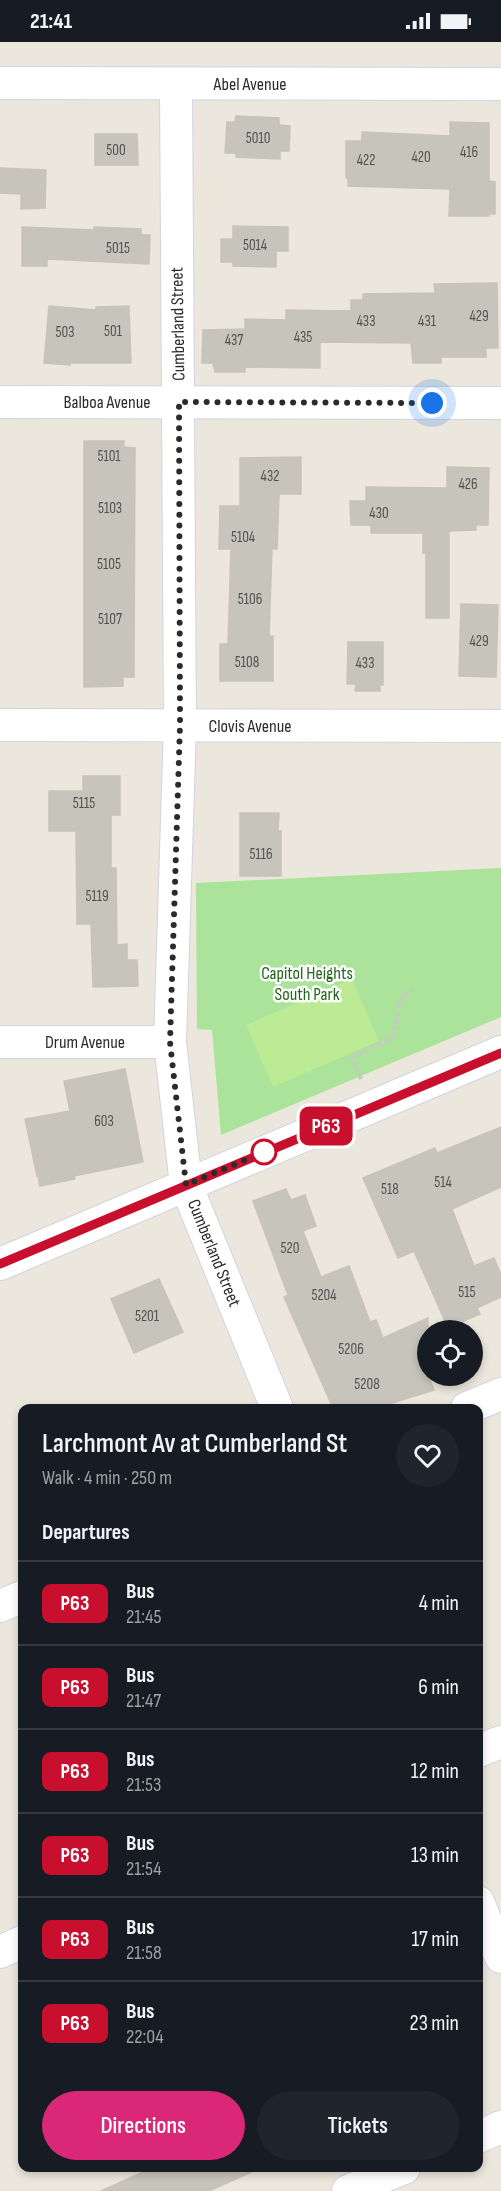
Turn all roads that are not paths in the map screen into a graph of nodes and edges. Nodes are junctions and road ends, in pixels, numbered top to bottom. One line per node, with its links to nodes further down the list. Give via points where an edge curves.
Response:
1 (0, 83): 3 (street, Abel Avenue)
2 (501, 84): 3 (street, Abel Avenue)
3 (176, 85): 5 (street, Cumberland Street)
4 (0, 402): 5 (street, Balboa Avenue)
5 (179, 402): 6 (street, Balboa Avenue); 8 (street, Cumberland Street)
6 (501, 403)
7 (0, 725): 8 (street, Clovis Avenue)
8 (180, 725): 9 (street, Clovis Avenue); 11 (street, Cumberland Street)
9 (501, 726)
10 (0, 1042): 11 (street, Drum Avenue)
11 (170, 1042): 13 (street, Cumberland Street)
12 (501, 1053): 13 (street)
13 (186, 1185): 14 (street); 16 (street, Cumberland Street)
14 (0, 1264)
15 (501, 1394): 17 (street)
16 (275, 1404)
17 (477, 1404)
18 (18, 1599): 19 (street)
19 (0, 1606)
20 (501, 1742): 21 (street)
21 (483, 1749)
22 (483, 1914): 25 (street)
23 (18, 1944): 24 (street)
24 (0, 1952)
25 (501, 1957)
26 (501, 2127): 27 (street)
27 (483, 2135)
28 (394, 2172): 29 (street)
29 (348, 2191)

